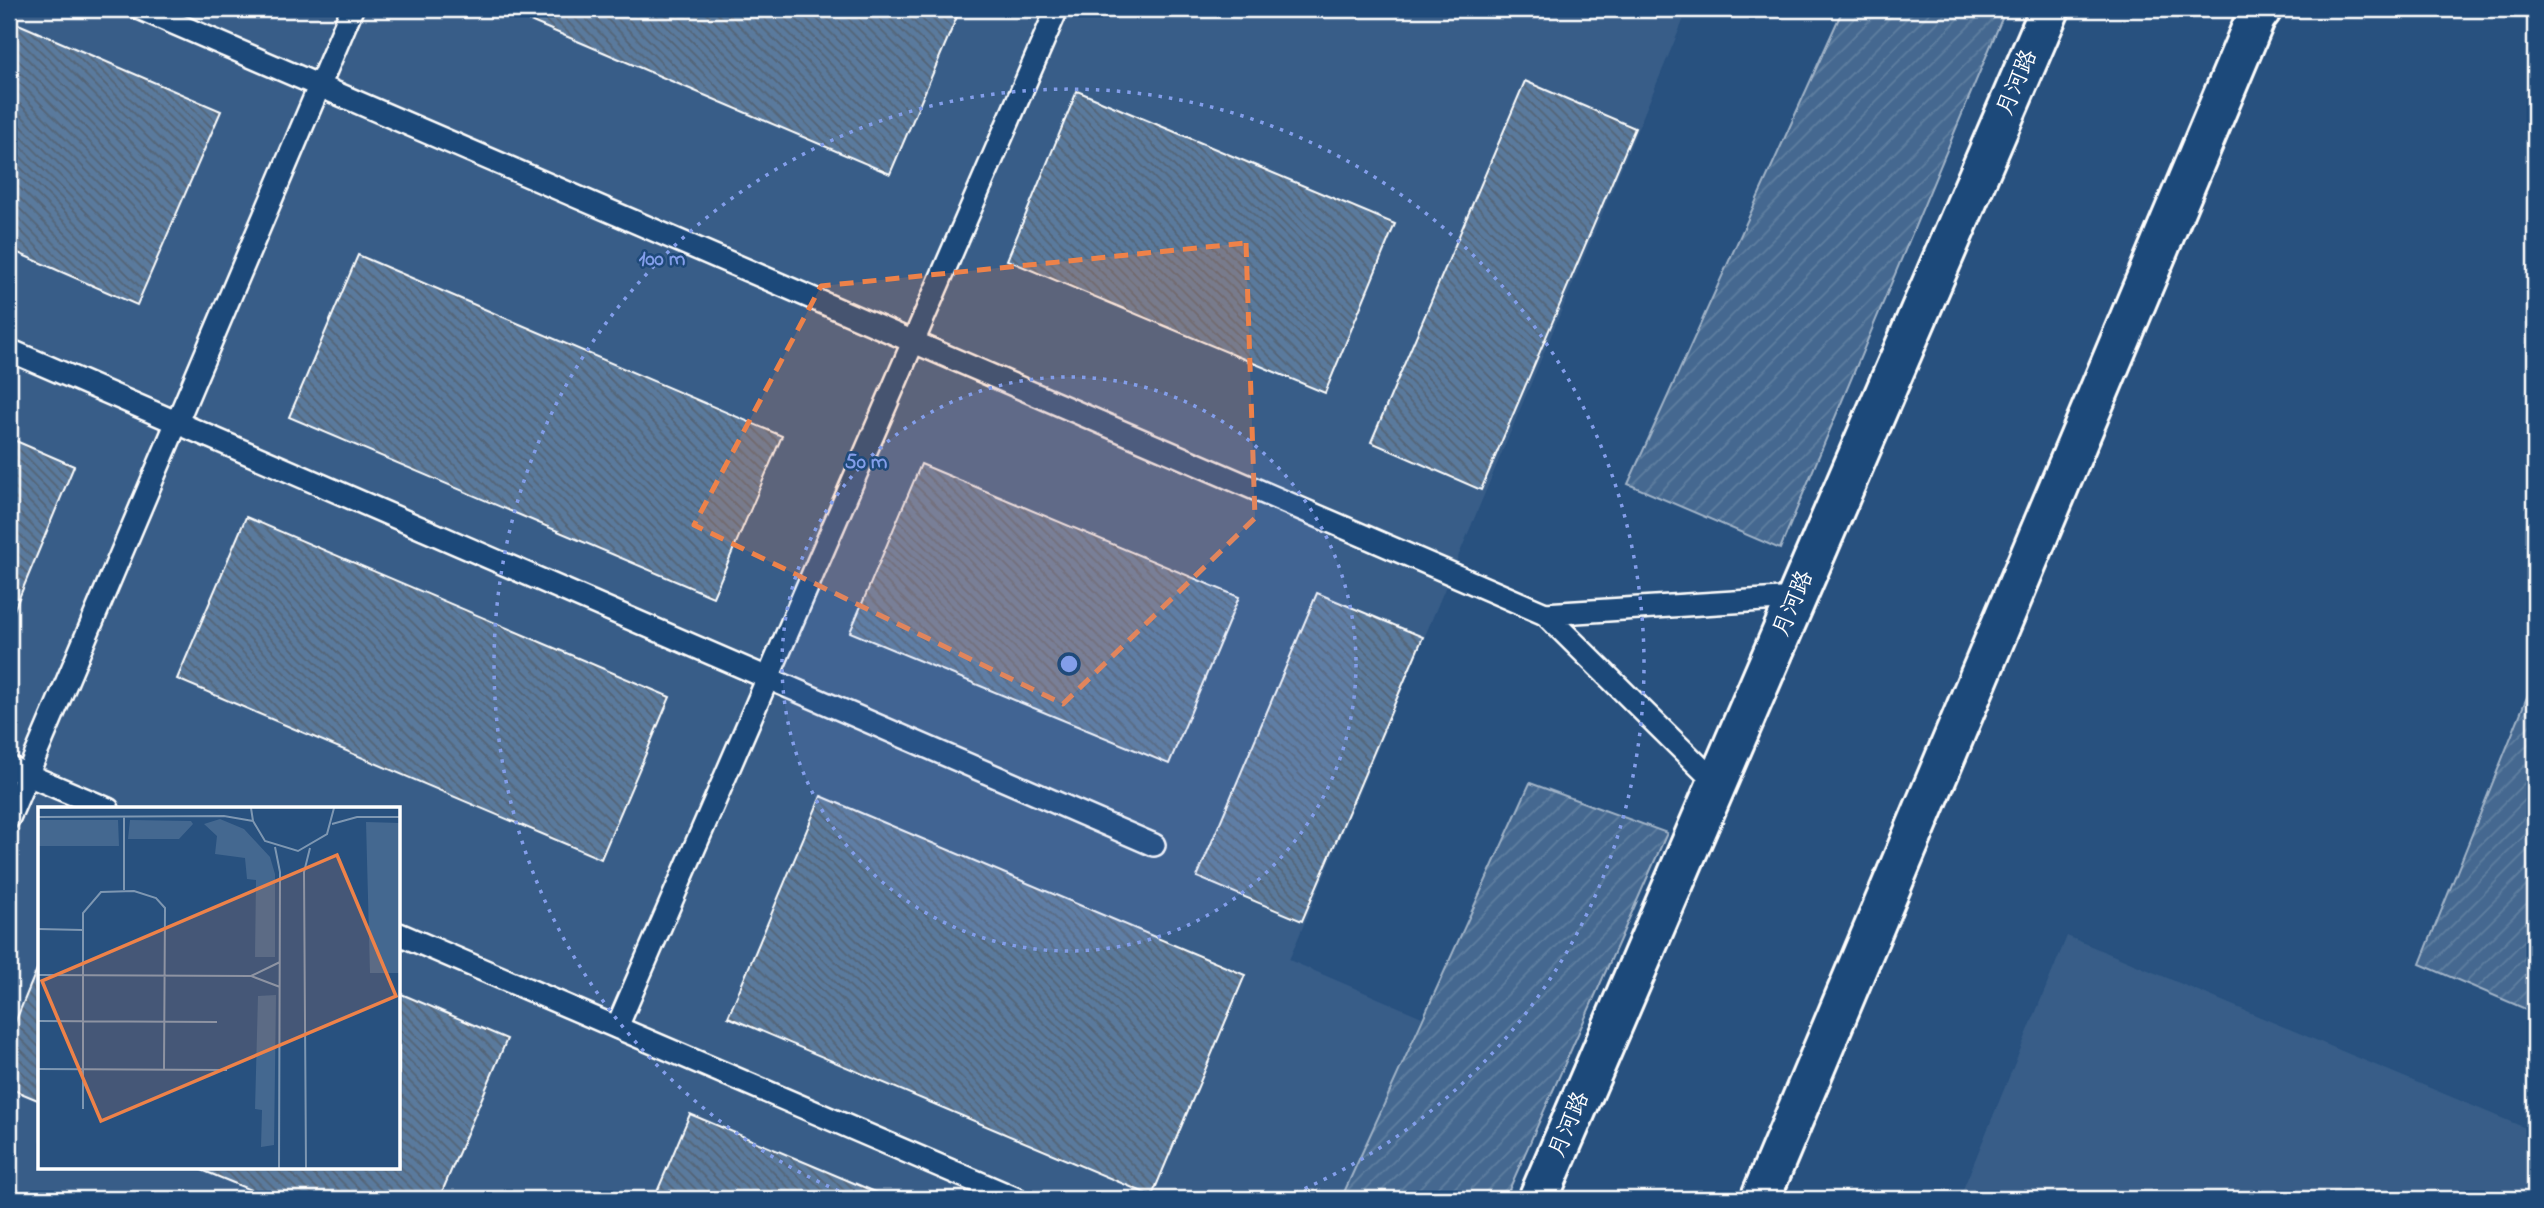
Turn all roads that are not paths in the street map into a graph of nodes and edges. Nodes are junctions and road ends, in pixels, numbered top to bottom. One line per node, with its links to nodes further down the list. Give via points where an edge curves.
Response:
1 (141, 9): 6 (lane)
2 (352, 9): 6 (lane)
3 (1057, 9): 7 (lane)
4 (2050, 9): 10 (main road, 月河路)
5 (2262, 9): 22 (main road)
6 (319, 86): 7 (lane); 9 (lane)
7 (913, 341): 11 (lane); 12 (lane)
8 (9, 350): 9 (lane)
9 (177, 422): 12 (lane); 13 (lane)
10 (1797, 598): 11 (lane); 14 (main road, 月河路)
11 (1545, 614): 14 (lane)
12 (768, 678): 17 (lane); 19 (lane)
13 (18, 770): 15 (lane); 16 (lane)
14 (1717, 783): 21 (main road, 月河路)
15 (103, 807)
16 (9, 818)
17 (1154, 845)
18 (401, 935): 19 (lane)
19 (617, 1027): 20 (lane)
20 (1017, 1199)
21 (1538, 1199)
22 (1760, 1199)

